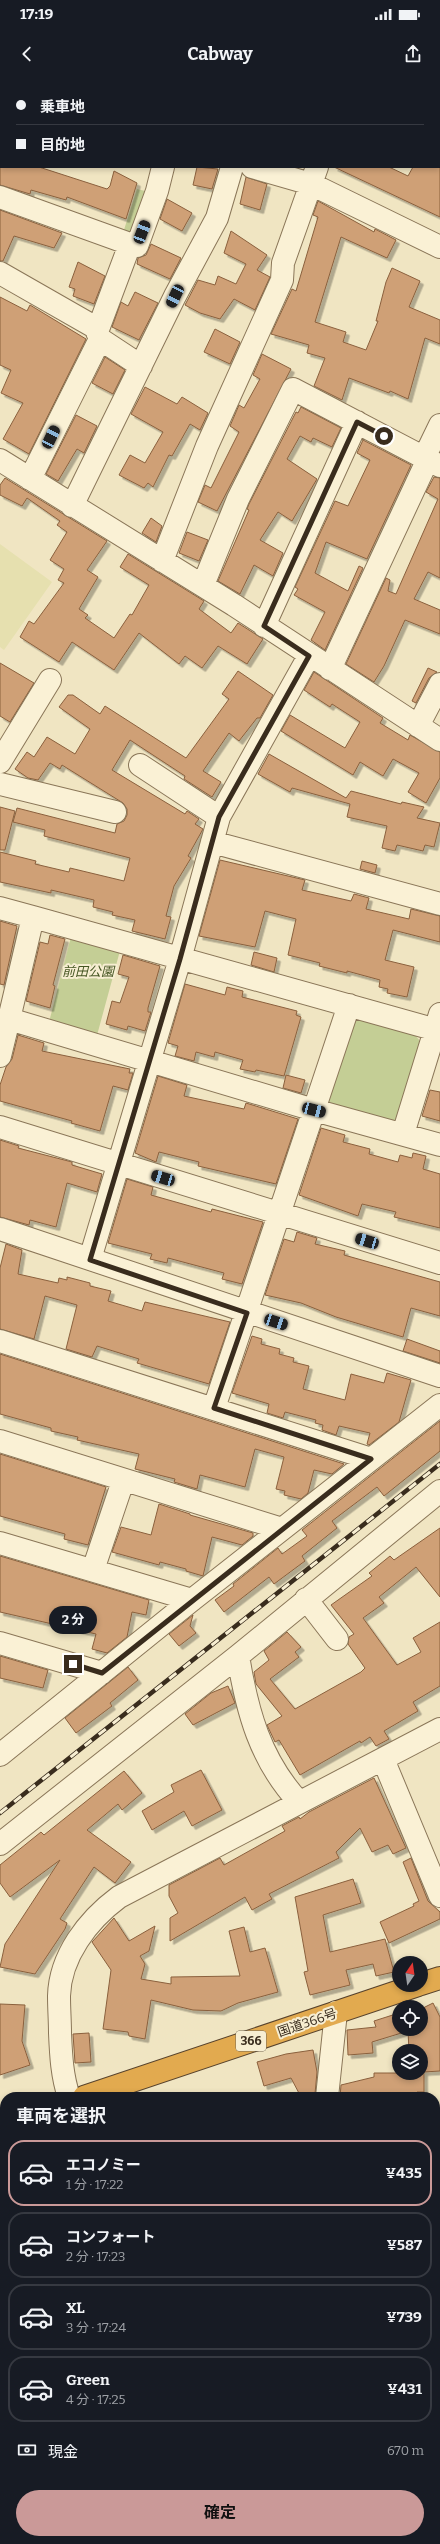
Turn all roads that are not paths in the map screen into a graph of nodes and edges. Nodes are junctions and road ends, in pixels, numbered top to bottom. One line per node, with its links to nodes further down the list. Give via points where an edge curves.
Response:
1 (163, 168): 6 (street, via 158,191 137,246)
2 (232, 168): 10 (street, via 216,218)
3 (260, 168): 4 (street)
4 (314, 175): 7 (street); 17 (street, via 283,263 282,280 208,446)
5 (0, 197): 6 (street)
6 (130, 244): 9 (street)
7 (440, 247)
8 (0, 273): 9 (street)
9 (99, 334): 10 (street); 15 (street)
10 (141, 366): 16 (street)
11 (357, 422): 14 (street); 18 (street, via 294,389 238,499); 19 (street)
12 (440, 425): 14 (street)
13 (0, 460): 15 (street)
14 (431, 461): 21 (street)
15 (30, 479): 16 (street)
16 (72, 506): 17 (street)
17 (162, 561): 18 (street)
18 (203, 585): 19 (street)
19 (264, 626): 20 (street)
20 (309, 656): 21 (street); 30 (street)
21 (330, 669): 24 (street)
22 (50, 680): 26 (street)
23 (440, 684): 24 (street)
24 (418, 726): 25 (street)
25 (440, 740)
26 (0, 762)
27 (140, 765): 30 (street)
28 (0, 784): 29 (street)
29 (115, 812)
30 (219, 817): 31 (street)
31 (212, 842): 32 (street); 35 (street)
32 (440, 904)
33 (0, 908): 34 (street)
34 (33, 917): 35 (street); 37 (street)
35 (180, 959): 36 (street); 40 (street)
36 (348, 1005): 38 (street); 41 (street)
37 (9, 1019): 39 (street); 40 (street)
38 (438, 1025): 43 (street)
39 (0, 1056)
40 (150, 1060): 41 (street); 45 (street)
41 (314, 1110): 43 (street); 46 (street)
42 (0, 1127): 45 (street)
43 (403, 1134): 44 (street)
44 (440, 1145)
45 (119, 1164): 46 (street); 48 (street)
46 (280, 1214): 49 (street); 50 (street)
47 (0, 1229): 48 (street)
48 (90, 1260): 50 (street)
49 (440, 1263)
50 (247, 1313): 52 (street); 54 (street)
51 (0, 1341): 54 (street)
52 (440, 1376)
53 (440, 1405): 56 (street)
54 (214, 1408): 56 (street)
55 (0, 1442): 57 (street)
56 (371, 1459): 59 (street)
57 (123, 1481): 59 (street); 61 (street)
58 (440, 1491): 62 (street)
59 (282, 1530): 63 (street)
60 (0, 1543): 61 (street)
61 (93, 1570): 63 (street)
62 (306, 1599): 64 (street); 66 (street)
63 (192, 1600): 67 (street)
64 (337, 1639)
65 (0, 1643): 67 (street)
66 (238, 1656): 71 (street, via 245,1698 257,1736 275,1772); 72 (street)
67 (102, 1673): 69 (street)
68 (440, 1729): 70 (street)
69 (3, 1749)
70 (383, 1759): 71 (street); 73 (street)
71 (299, 1802): 78 (street, via 119,1897 102,1909 89,1923 69,1957 59,1995 62,2077)
72 (0, 1844)
73 (440, 1896)
74 (440, 1978): 75 (highway)
75 (428, 1982)
76 (397, 1992): 77 (highway, 国道366号 / 366)
77 (336, 2012): 79 (highway, 国道366号 / 366); 80 (street)
78 (66, 2092)
79 (103, 2092)
80 (328, 2092)

